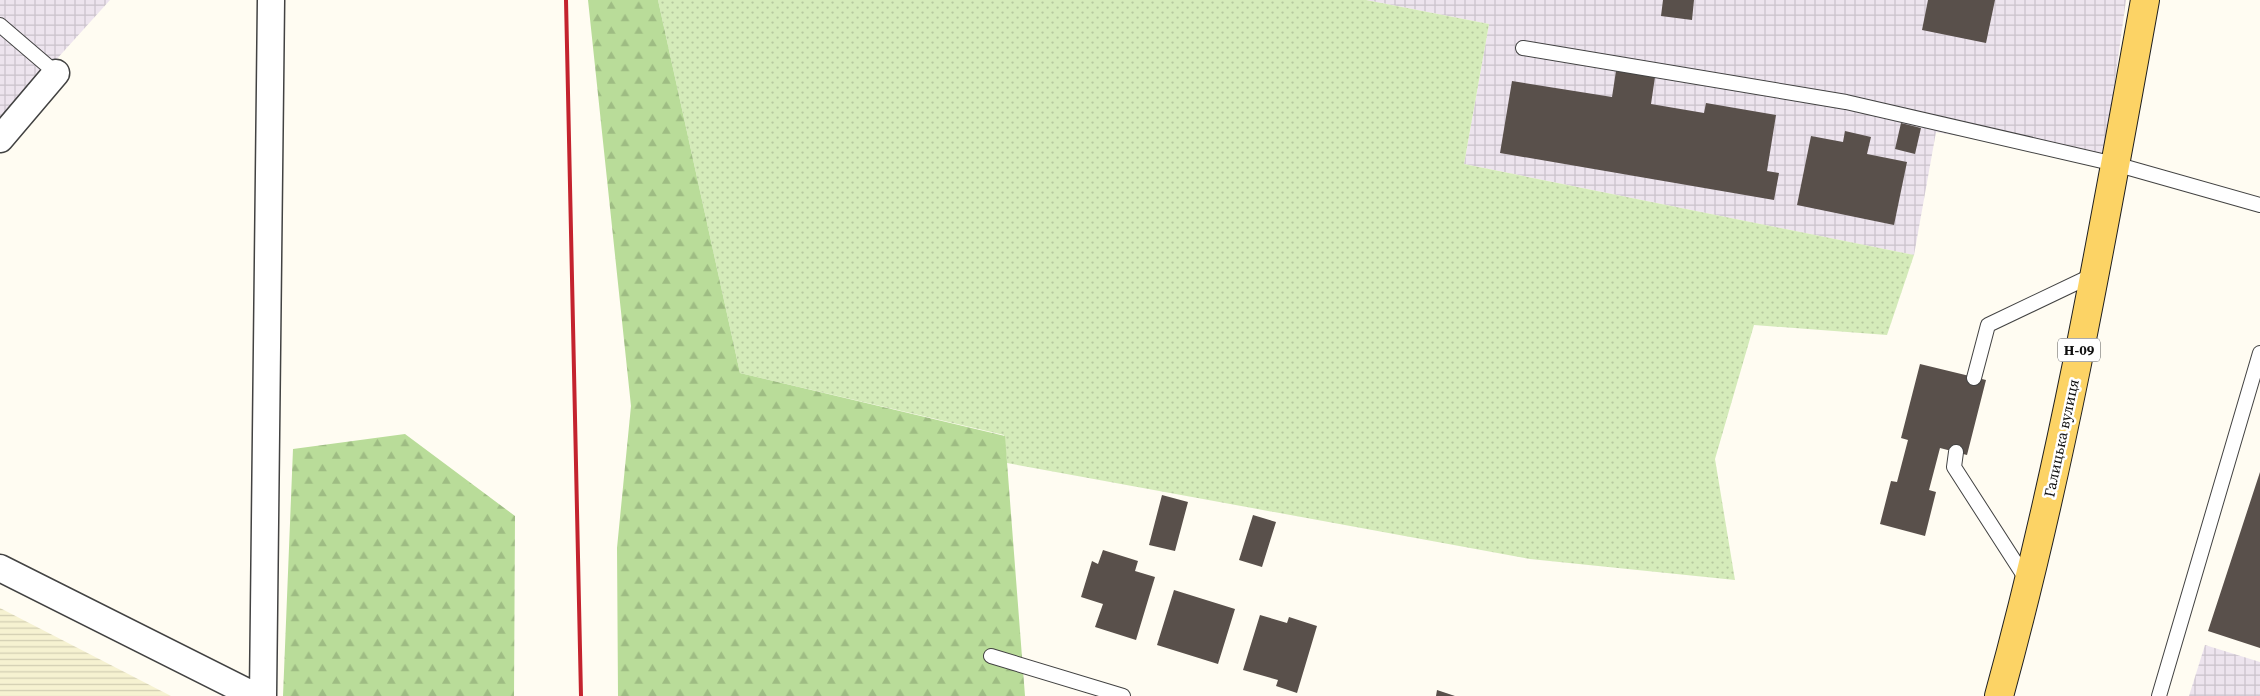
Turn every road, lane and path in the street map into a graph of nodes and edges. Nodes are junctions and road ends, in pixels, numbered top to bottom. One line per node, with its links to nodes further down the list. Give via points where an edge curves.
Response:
1 (271, 0): 17 (street)
2 (2145, 0): 7 (main road, Галицька вулиця / Н-09)
3 (0, 25): 5 (lane)
4 (1523, 48): 7 (lane, via 1846,102)
5 (56, 73): 6 (street)
6 (0, 139)
7 (2115, 164): 8 (lane); 9 (main road, Галицька вулиця / Н-09)
8 (2260, 205)
9 (2095, 274): 11 (lane, via 1988,325); 14 (main road, Галицька вулиця / Н-09)
10 (2260, 353): 20 (lane)
11 (1974, 378)
12 (1956, 452): 14 (lane, via 1954,468)
13 (0, 568): 16 (street)
14 (2030, 584): 19 (main road, Галицька вулиця / Н-09)
15 (991, 656): 18 (lane)
16 (255, 696)
17 (263, 696)
18 (1123, 696)
19 (1999, 696)
20 (2159, 696)

